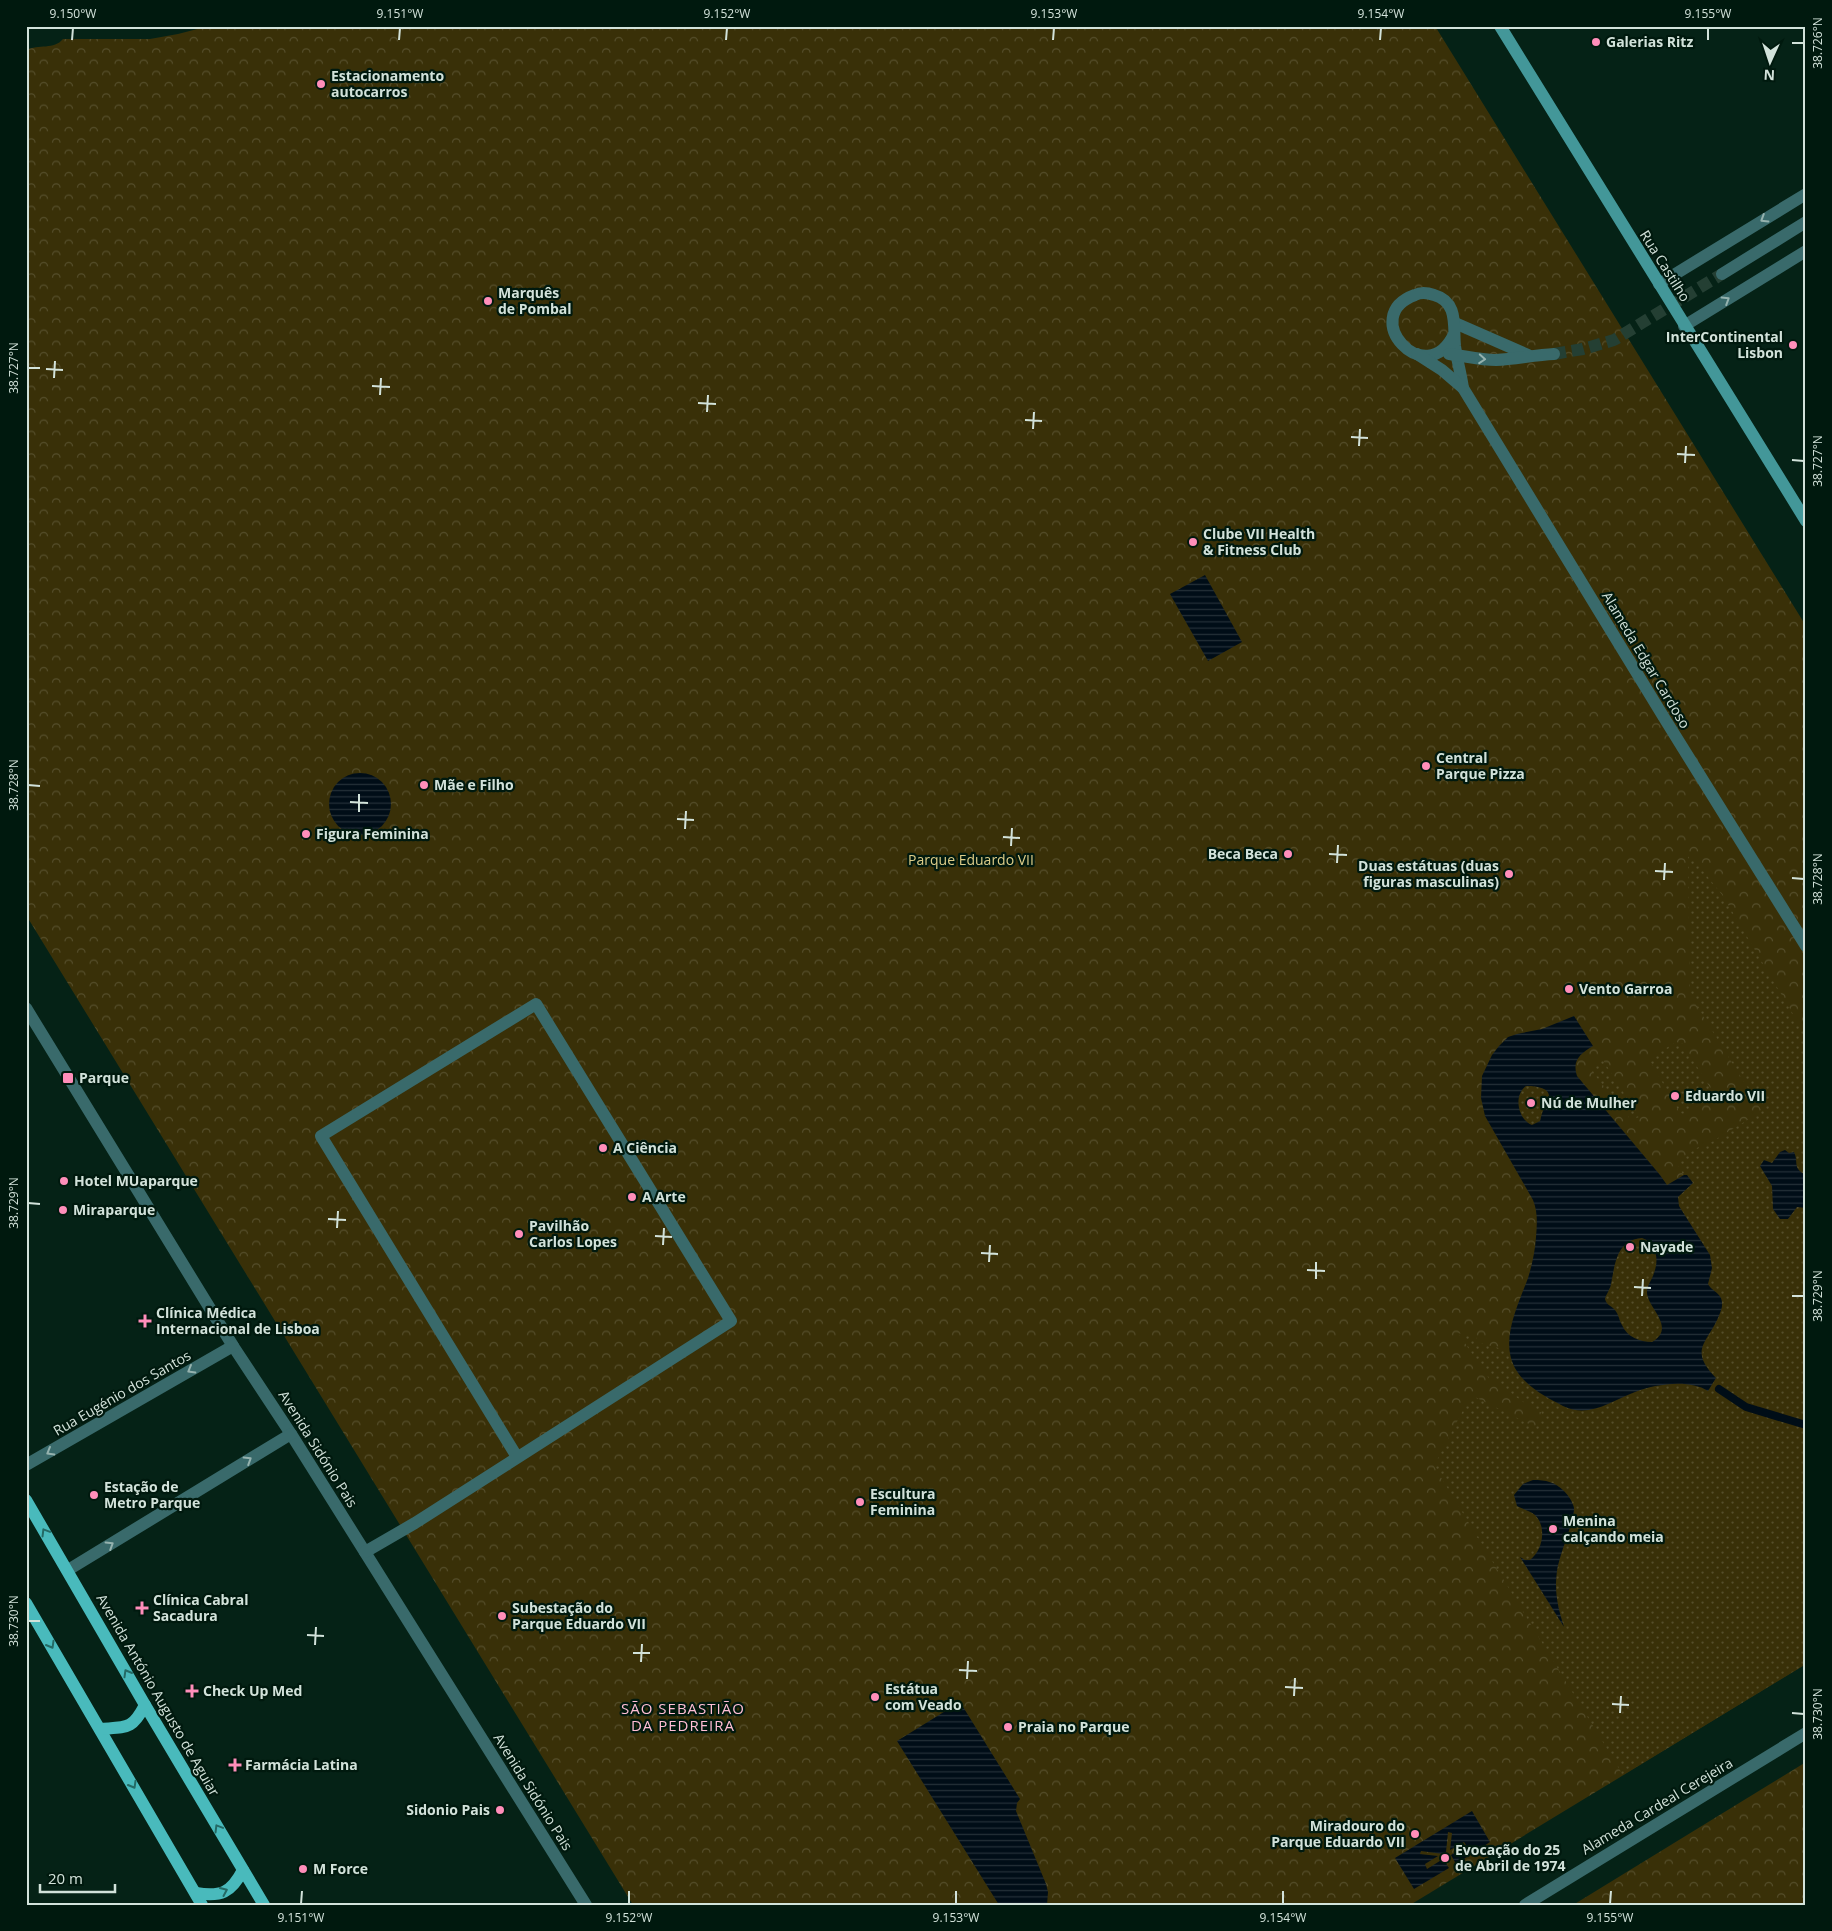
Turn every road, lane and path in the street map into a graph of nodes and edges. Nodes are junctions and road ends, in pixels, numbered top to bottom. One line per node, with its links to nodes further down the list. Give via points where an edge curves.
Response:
1 (1500, 26): 6 (street, Rua Castilho)
2 (1806, 194): 6 (street, one-way to 6)
3 (1806, 222): 5 (street)
4 (1806, 251): 7 (street, one-way to 4)
5 (1722, 274)
6 (1659, 284): 7 (street, Rua Castilho)
7 (1684, 326): 15 (street, Rua Castilho)
8 (1454, 329): 9 (street, via 1450,342); 10 (street, Alameda Edgar Cardoso, via 1453,313 1439,296 1418,293 1408,297 1395,314 1394,334 1407,350); 12 (street, Alameda Edgar Cardoso); 13 (street)
9 (1437, 352): 10 (street); 12 (street)
10 (1417, 354): 14 (street, Alameda Edgar Cardoso)
11 (1554, 354): 13 (street)
12 (1457, 355): 13 (street, one-way to 13, via 1496,360); 14 (street, Alameda Edgar Cardoso)
13 (1528, 355)
14 (1463, 388): 16 (street, Alameda Edgar Cardoso)
15 (1806, 522)
16 (1806, 946)
17 (26, 1008): 18 (street, Avenida Sidónio Pais)
18 (233, 1346): 19 (street, Avenida Sidónio Pais); 21 (street, Rua Eugénio dos Santos, one-way to 21)
19 (291, 1434): 23 (street, Avenida Sidónio Pais); 24 (street, one-way to 19)
20 (518, 1457): 20 (street, via 321,1136 536,1004 731,1321); 23 (street)
21 (26, 1465)
22 (26, 1500): 24 (main road, Avenida António Augusto de Aguiar, one-way to 22)
23 (365, 1552): 33 (street, Avenida Sidónio Pais)
24 (68, 1570): 26 (main road, Avenida António Augusto de Aguiar, one-way to 24)
25 (26, 1603): 27 (main road, one-way to 27)
26 (145, 1705): 27 (main road, via 127,1727); 29 (main road, Avenida António Augusto de Aguiar, one-way to 26)
27 (100, 1729): 30 (main road, one-way to 30)
28 (1806, 1733): 34 (street, Alameda Cardeal Cerejeira)
29 (243, 1870): 30 (main road, one-way to 29, via 226,1892); 32 (main road, Avenida António Augusto de Aguiar)
30 (196, 1893): 31 (main road)
31 (202, 1905)
32 (264, 1905)
33 (586, 1905)
34 (1525, 1905)

